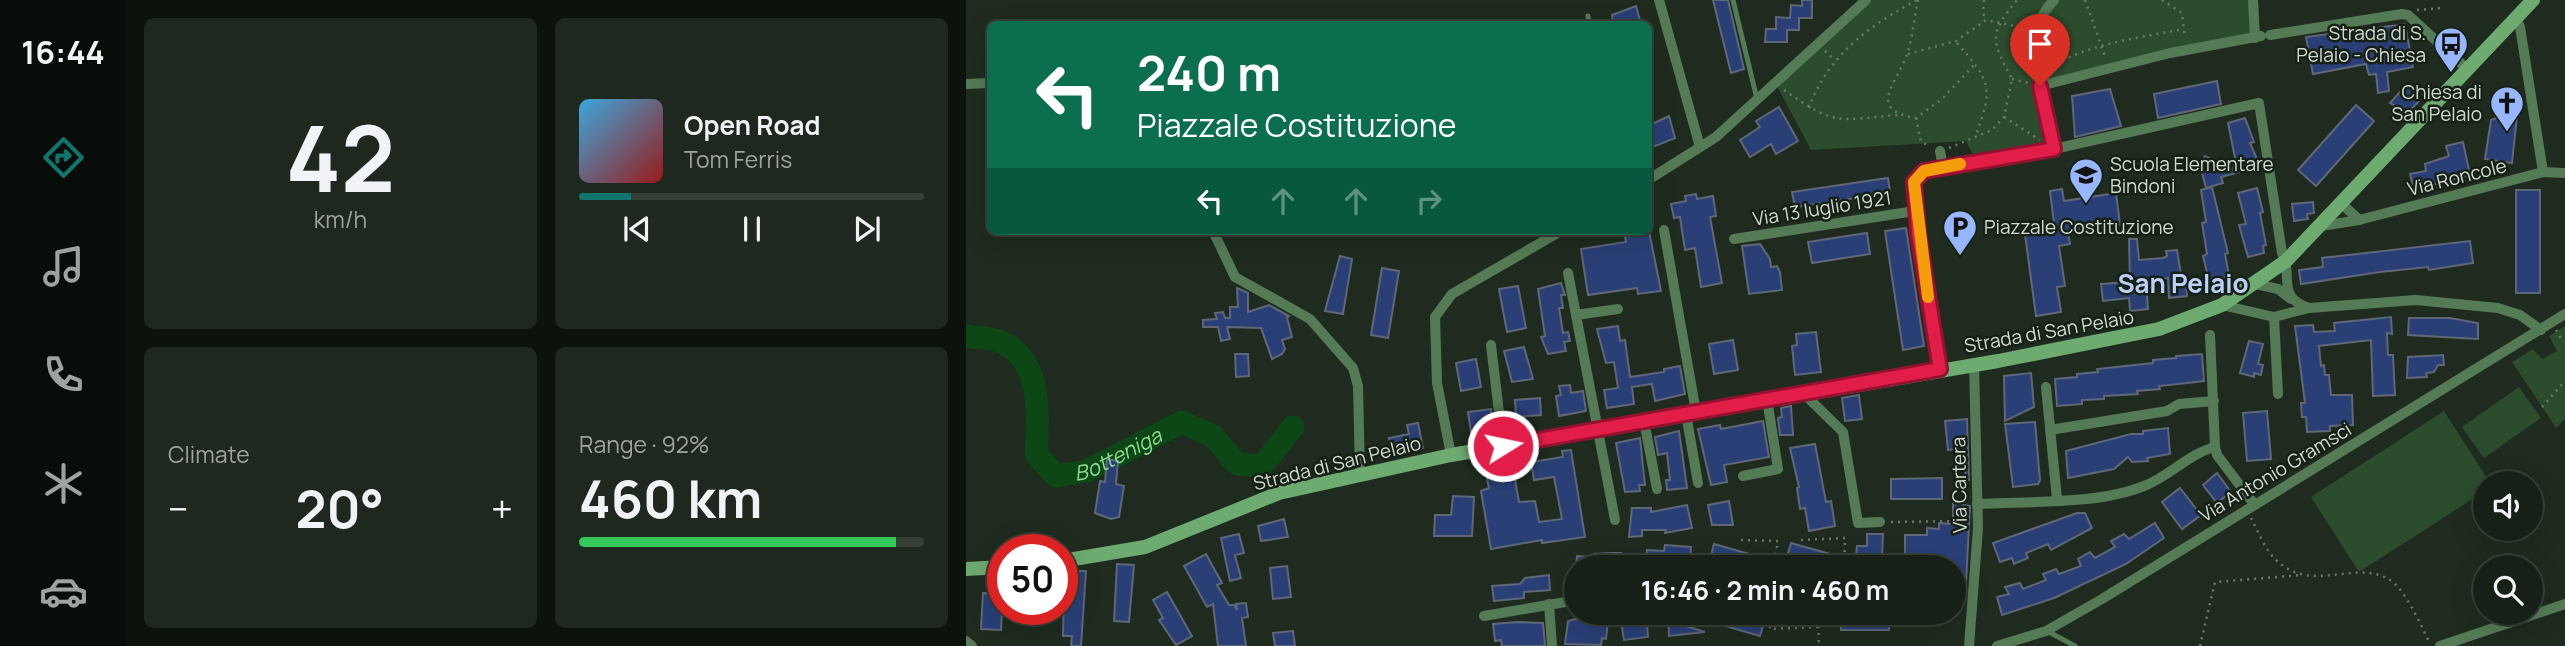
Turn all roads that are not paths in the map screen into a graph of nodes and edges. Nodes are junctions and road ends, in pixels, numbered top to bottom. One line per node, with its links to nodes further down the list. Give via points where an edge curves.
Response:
1 (1659, 0): 16 (street)
2 (1733, 0): 15 (lane)
3 (1866, 0): 15 (street)
4 (2054, 0): 14 (street, via 2035,30)
5 (2253, 0): 10 (street)
6 (2531, 1): 8 (main road, Strada di San Pelaio)
7 (1588, 16): 9 (lane)
8 (2515, 16): 11 (main road, Strada di San Pelaio); 20 (street)
9 (1589, 21)
10 (2262, 36): 11 (street, via 2408,15); 14 (street)
11 (2466, 68): 23 (main road, Strada di San Pelaio)
12 (987, 83): 13 (street)
13 (966, 84)
14 (2040, 86): 17 (street)
15 (1758, 100): 16 (street)
16 (1700, 147): 22 (street)
17 (2054, 149): 19 (street); 31 (street, via 2259,103)
18 (1940, 151): 19 (street)
19 (1943, 167): 24 (street, via 1917,175)
20 (2543, 172): 21 (street, Via Roncole); 25 (street, Via Roncole)
21 (2565, 173)
22 (1652, 177)
23 (2342, 204): 25 (street); 26 (main road, Strada di San Pelaio)
24 (1915, 211): 30 (street, Via 13 luglio 1921); 45 (street)
25 (2359, 220): 26 (street, Via Roncole)
26 (2321, 226): 31 (main road, Strada di San Pelaio)
27 (1664, 230): 51 (street)
28 (1215, 235): 58 (street, via 1235,277 1310,320 1353,368 1359,386)
29 (1554, 235): 57 (street, via 1452,294 1435,317 1437,383)
30 (1734, 239)
31 (2286, 261): 33 (main road, Strada di San Pelaio); 34 (street)
32 (1568, 273): 39 (street)
33 (2256, 285): 34 (street, via 2278,289); 35 (main road, Strada di San Pelaio)
34 (2292, 299): 37 (street)
35 (2222, 305): 40 (street); 44 (main road, Strada di San Pelaio, via 2158,330)
36 (1618, 309): 39 (street)
37 (2309, 309): 40 (street); 41 (street, via 2416,300 2498,308 2520,314)
38 (2565, 314): 41 (street, Via Antonio Gramsci)
39 (1576, 315): 53 (street)
40 (2274, 317): 48 (street)
41 (2541, 330): 64 (street, Via Antonio Gramsci)
42 (2210, 335): 50 (street)
43 (1491, 345): 55 (street)
44 (1974, 365): 45 (main road, Strada di San Pelaio); 63 (street, Via Cartera)
45 (1940, 369): 47 (main road, Strada di San Pelaio)
46 (2046, 387): 54 (street)
47 (1803, 393): 49 (main road, Strada di San Pelaio); 66 (street, via 1843,432 1858,523)
48 (2278, 394)
49 (1767, 399): 51 (main road, Strada di San Pelaio); 59 (street, via 1778,469)
50 (2214, 401): 54 (street); 56 (street)
51 (1691, 413): 52 (main road, Strada di San Pelaio); 60 (street)
52 (1644, 421): 53 (main road, Strada di San Pelaio); 61 (street)
53 (1598, 429): 55 (main road, Strada di San Pelaio); 65 (street)
54 (2050, 430): 62 (street)
55 (1503, 446): 57 (main road, Strada di San Pelaio)
56 (2215, 447): 62 (street, via 2131,491); 64 (street)
57 (1451, 455): 58 (main road, Strada di San Pelaio)
58 (1360, 475): 67 (main road, Strada di San Pelaio, via 1279,493 1145,547)
59 (1743, 476)
60 (1698, 483)
61 (1657, 489)
62 (2057, 499): 63 (street)
63 (1977, 504): 78 (street, Via Cartera)
64 (2250, 507): 74 (street, Via Antonio Gramsci)
65 (1615, 520)
66 (1880, 522)
67 (1078, 558)
68 (987, 569): 69 (main road)
69 (969, 571)
70 (1564, 602): 71 (street)
71 (1549, 604): 73 (street); 77 (street)
72 (2565, 604): 81 (street)
73 (1484, 616)
74 (2046, 631): 79 (street, Via Antonio Gramsci); 80 (lane)
75 (966, 641): 76 (street)
76 (972, 646)
77 (1552, 646)
78 (1969, 646)
79 (1997, 646)
80 (2076, 646)
81 (2440, 646)

